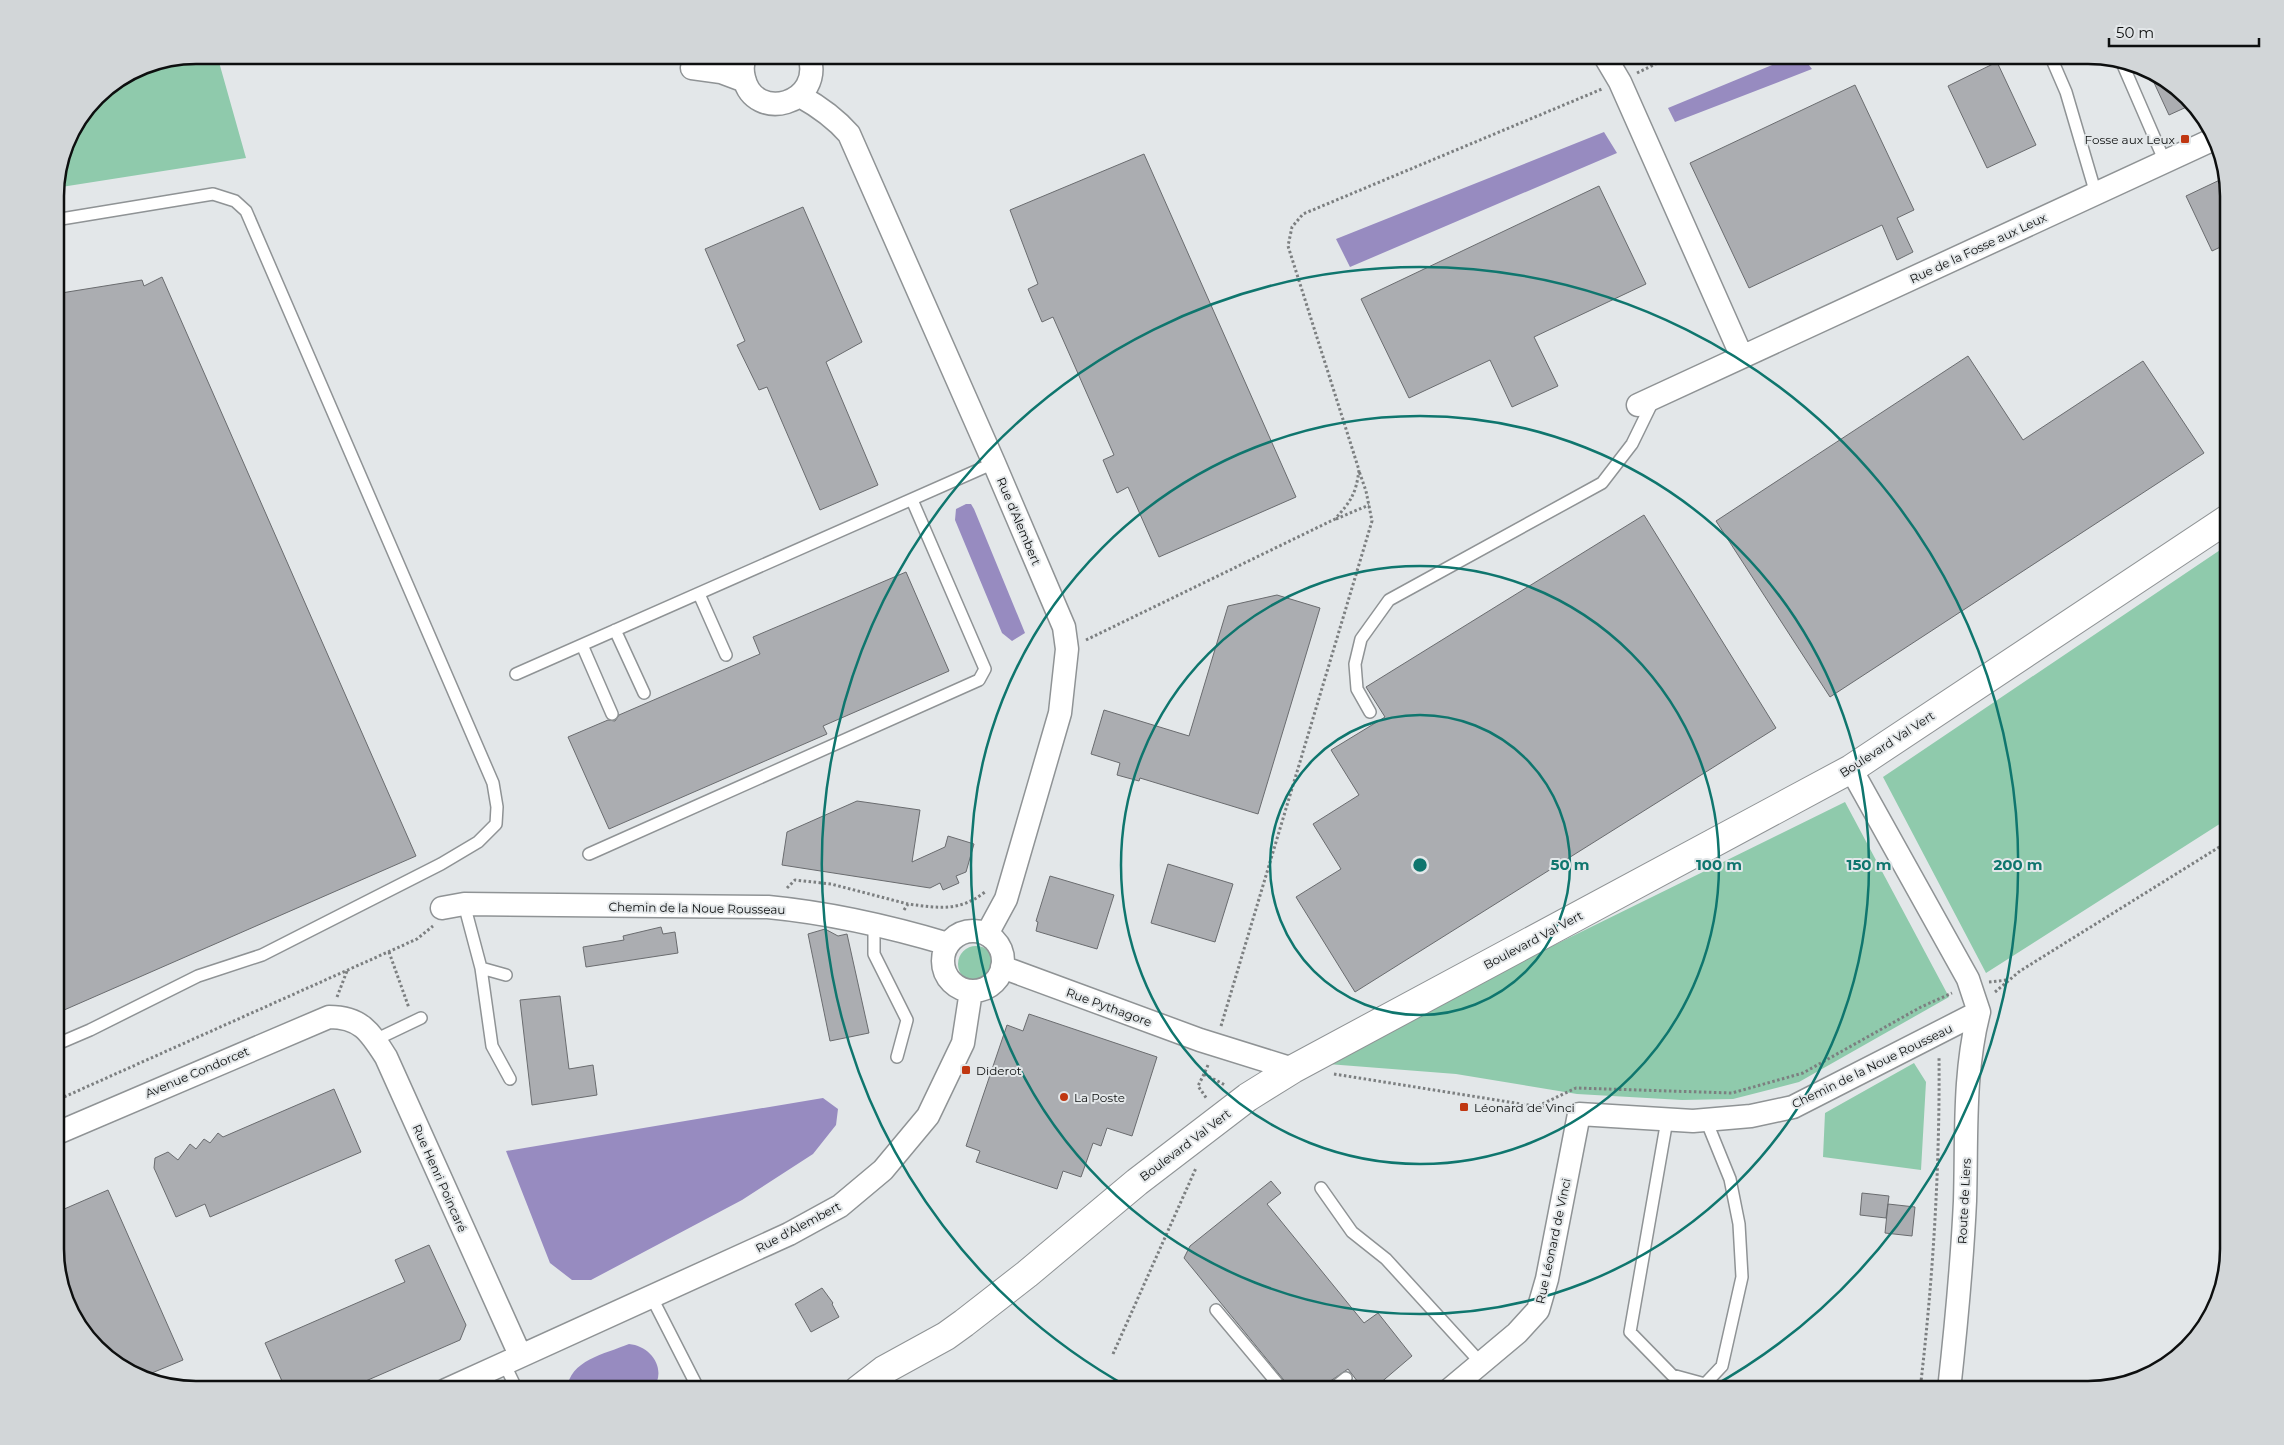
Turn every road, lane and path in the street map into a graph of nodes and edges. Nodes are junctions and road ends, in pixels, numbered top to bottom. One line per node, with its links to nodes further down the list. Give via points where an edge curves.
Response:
1 (704, 64): 9 (street, via 692,68 721,72)
2 (744, 64): 9 (street)
3 (811, 64): 11 (street, Rue d'Alembert, via 809,83)
4 (812, 64): 12 (street, Rue d'Alembert)
5 (1609, 64): 10 (street)
6 (1656, 64): 10 (path)
7 (2054, 64): 15 (lane, via 2066,92)
8 (2125, 69): 14 (lane)
9 (745, 81): 11 (street, via 750,91 768,103 779,104)
10 (1620, 82): 17 (street); 20 (path, via 1303,214 1292,227 1288,246)
11 (800, 96): 12 (street, Rue d'Alembert)
12 (840, 124): 19 (street, Rue d'Alembert, via 849,134)
13 (2208, 142): 14 (street, Rue de la Fosse aux Leux)
14 (2165, 162): 15 (street, Rue de la Fosse aux Leux)
15 (2096, 194): 17 (street, Rue de la Fosse aux Leux)
16 (64, 219): 60 (lane, via 213,194 235,201 246,211 492,783 498,807 496,824 478,842 441,864 262,955 198,976)
17 (1742, 357): 18 (street, Rue de la Fosse aux Leux)
18 (1646, 401): 32 (lane, via 1632,444 1602,483 1389,600 1361,639 1355,664 1357,688)
19 (994, 463): 21 (lane); 28 (street, Rue d'Alembert, via 1064,627)
20 (1359, 470): 22 (path); 23 (path, via 1356,491)
21 (912, 500): 25 (lane); 36 (lane, via 985,670 979,680)
22 (1369, 505): 23 (path); 61 (path, via 1372,521)
23 (1335, 519): 28 (path)
24 (2220, 524): 34 (street, Boulevard Val Vert)
25 (699, 594): 26 (lane); 29 (lane)
26 (616, 630): 27 (lane); 31 (lane)
27 (582, 645): 30 (lane); 33 (lane)
28 (1067, 649): 43 (street, Rue d'Alembert, via 1057,722 1006,899)
29 (726, 655)
30 (516, 674)
31 (644, 693)
32 (1370, 712)
33 (612, 714)
34 (1851, 769): 51 (street); 64 (street, Boulevard Val Vert)
35 (2220, 847): 50 (path)
36 (589, 854)
37 (988, 883): 39 (path, via 985,892 970,903 942,909)
38 (464, 904): 40 (street, Chemin de la Noue Rousseau); 41 (street, Chemin de la Noue Rousseau); 47 (lane)
39 (908, 904): 41 (path, via 831,884 795,880); 42 (path)
40 (442, 908): 45 (path, via 432,927 417,940)
41 (768, 908): 42 (street, Chemin de la Noue Rousseau, via 812,911)
42 (884, 925): 44 (street, Chemin de la Noue Rousseau); 62 (lane, via 874,954 907,1020)
43 (987, 934): 44 (street, via 968,931); 46 (street, via 1000,948)
44 (948, 944): 52 (street, via 943,957 946,976 960,989)
45 (389, 952): 48 (path); 58 (path, via 412,1016)
46 (1002, 967): 52 (street, via 987,988); 61 (street, Rue Pythagore)
47 (481, 968): 49 (lane); 67 (lane, via 492,1046)
48 (348, 970): 56 (path); 68 (path)
49 (506, 975)
50 (2007, 980): 51 (path); 55 (path)
51 (1970, 985): 53 (path); 55 (street)
52 (971, 990): 77 (street, Rue d'Alembert, via 963,1043 936,1100 928,1116 882,1170 840,1206 790,1234)
53 (1921, 1007): 54 (path); 69 (path, via 1803,1073 1732,1093 1576,1088)
54 (1925, 1012)
55 (1980, 1012): 73 (street, Chemin de la Noue Rousseau, via 1793,1107 1752,1116); 93 (street, Route de Liers, via 1968,1066 1965,1202)
56 (335, 1017): 59 (street, Rue Henri Poincaré, via 364,1026); 74 (street, Avenue Condorcet)
57 (421, 1018): 58 (lane)
58 (409, 1023): 59 (lane)
59 (375, 1040): 80 (street, Rue Henri Poincaré, via 386,1057)
60 (64, 1041)
61 (1216, 1045): 64 (street, Rue Pythagore)
62 (897, 1057)
63 (1939, 1059): 92 (path, via 1940,1126)
64 (1293, 1069): 71 (street, Boulevard Val Vert)
65 (1204, 1074): 71 (path, via 1198,1086)
66 (1331, 1074): 69 (path)
67 (510, 1079)
68 (64, 1097)
69 (1538, 1106): 70 (path)
70 (1579, 1114): 72 (street, Chemin de la Noue Rousseau); 81 (street, Rue Léonard de Vinci, via 1538,1310)
71 (1220, 1119): 86 (street, Boulevard Val Vert, via 964,1323)
72 (1667, 1120): 73 (street, Chemin de la Noue Rousseau); 90 (lane, via 1630,1332 1672,1375)
73 (1706, 1120): 91 (lane, via 1730,1179 1739,1224 1742,1277 1722,1366)
74 (64, 1130)
75 (1202, 1163): 79 (path, via 1195,1168)
76 (1321, 1188): 81 (lane, via 1352,1232 1386,1258)
77 (651, 1296): 80 (street, Rue d'Alembert); 85 (lane)
78 (1216, 1310): 87 (lane)
79 (1113, 1354)
80 (512, 1359): 83 (street, Rue d'Alembert); 84 (lane)
81 (1481, 1363): 89 (street, Rue Léonard de Vinci)
82 (1346, 1378): 88 (lane)
83 (465, 1381)
84 (516, 1381)
85 (694, 1381)
86 (870, 1381)
87 (1275, 1381)
88 (1342, 1381)
89 (1460, 1381)
90 (1694, 1381)
91 (1708, 1381)
92 (1921, 1381)
93 (1950, 1381)

